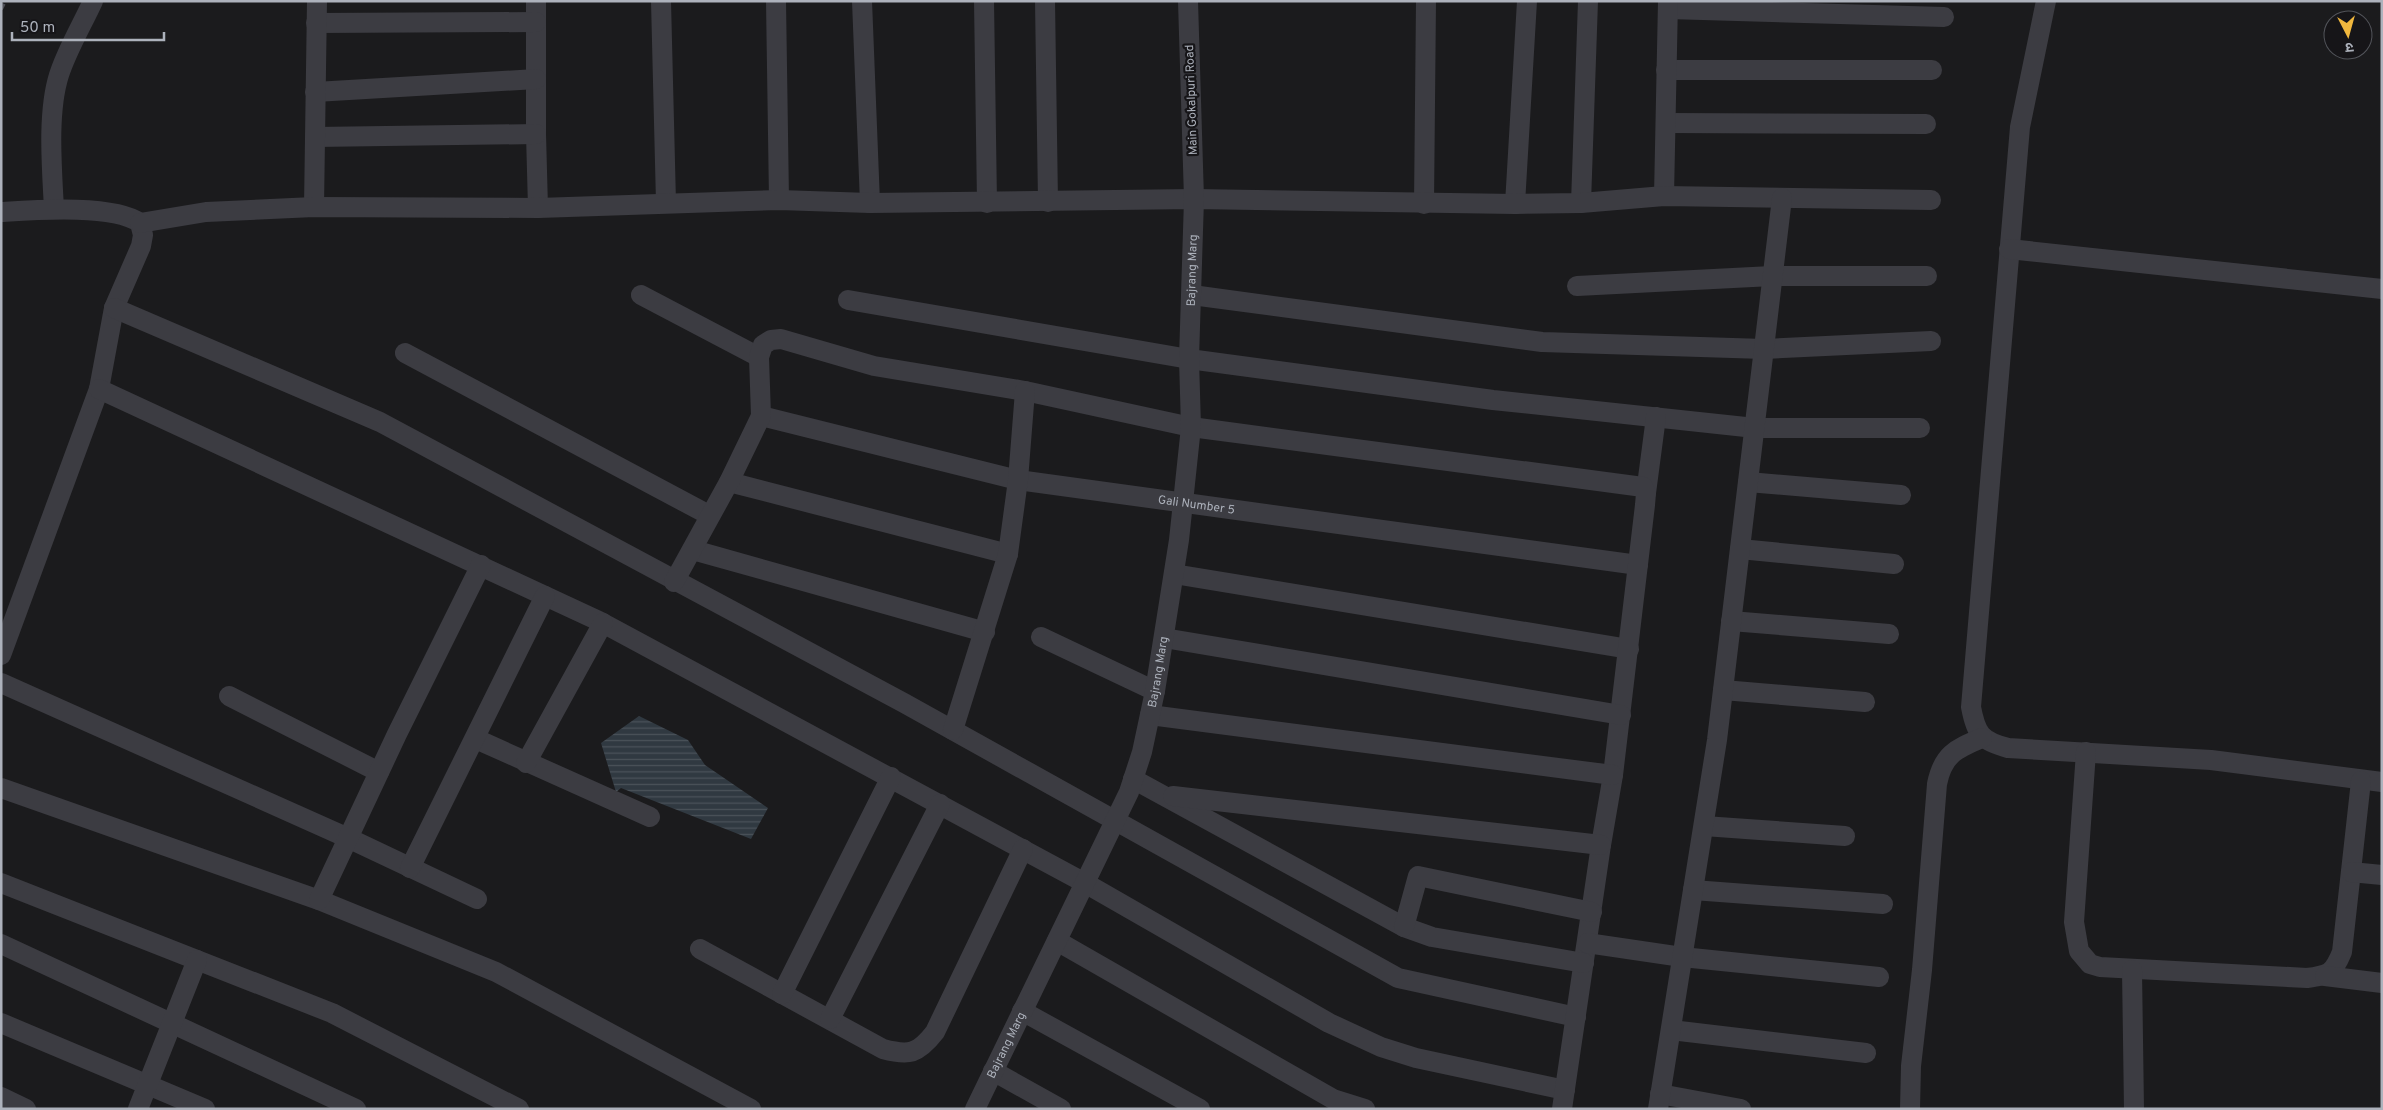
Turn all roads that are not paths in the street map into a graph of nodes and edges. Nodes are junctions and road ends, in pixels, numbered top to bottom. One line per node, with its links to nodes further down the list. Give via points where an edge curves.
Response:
1 (93, 1): 40 (street, via 59,73 55,90)
2 (318, 1): 17 (street)
3 (536, 1): 16 (street)
4 (661, 1): 32 (street)
5 (776, 1): 29 (street)
6 (862, 1): 33 (street)
7 (984, 1): 34 (street)
8 (1045, 1): 31 (street)
9 (1188, 1): 28 (street, Main Gokalpuri Road)
10 (1426, 1): 36 (street)
11 (1527, 1): 37 (street)
12 (1588, 1): 35 (street)
13 (2046, 1): 43 (street, via 2020,127)
14 (1668, 5): 15 (street); 18 (street)
15 (1944, 17)
16 (536, 22): 17 (street); 20 (street)
17 (316, 23): 21 (street)
18 (1666, 70): 19 (street); 22 (street)
19 (1932, 70)
20 (536, 79): 21 (street); 24 (street)
21 (315, 92): 25 (street)
22 (1666, 123): 23 (street); 26 (street)
23 (1926, 124)
24 (536, 134): 25 (street); 39 (street)
25 (315, 137): 38 (street)
26 (1664, 196): 27 (street); 35 (street)
27 (1782, 198): 30 (street); 44 (street)
28 (1194, 199): 31 (street); 36 (street); 49 (street, Bajrang Marg)
29 (779, 200): 32 (street); 33 (street)
30 (1931, 200)
31 (1048, 202): 34 (street)
32 (666, 203): 39 (street)
33 (870, 203): 34 (street)
34 (987, 203)
35 (1581, 203): 37 (street)
36 (1424, 204): 37 (street)
37 (1515, 204)
38 (314, 208): 39 (street); 42 (street, via 206,212)
39 (538, 208)
40 (49, 209): 41 (street); 42 (street, via 123,214)
41 (1, 212)
42 (140, 223): 51 (street, via 142,246)
43 (2009, 250): 47 (street); 96 (street, via 1971,707 1974,726)
44 (1772, 276): 45 (street); 46 (street); 53 (street)
45 (1927, 276)
46 (1577, 286)
47 (2382, 289)
48 (641, 295): 55 (street)
49 (1192, 295): 53 (street, via 1542,342); 56 (street, Bajrang Marg)
50 (848, 300): 56 (street)
51 (114, 308): 57 (street); 78 (street, via 380,422)
52 (1932, 341): 53 (street)
53 (1764, 348): 62 (street)
54 (405, 353): 70 (street)
55 (759, 357): 58 (street, via 764,345 781,339 874,366); 59 (street)
56 (1189, 359): 60 (street, via 1493,400); 61 (street, Bajrang Marg)
57 (99, 389): 75 (street); 87 (street)
58 (1025, 391): 61 (street); 64 (street)
59 (761, 416): 64 (street, Gali Number 5); 65 (street)
60 (1656, 417): 62 (street); 67 (street)
61 (1191, 427): 67 (street, via 1633,484 1643,487); 69 (street, Bajrang Marg)
62 (1754, 428): 63 (street); 66 (street)
63 (1920, 428)
64 (1018, 480): 69 (street, Gali Number 5); 73 (street)
65 (729, 482): 70 (street); 73 (street)
66 (1748, 482): 68 (street); 71 (street)
67 (1646, 493): 76 (street)
68 (1901, 495)
69 (1184, 501): 76 (street, Gali Number 5); 77 (street, Bajrang Marg)
70 (710, 515): 72 (street)
71 (1740, 549): 74 (street); 80 (street)
72 (693, 550): 78 (street); 82 (street)
73 (1008, 554): 82 (street)
74 (1894, 564)
75 (481, 565): 79 (street); 100 (street)
76 (1638, 565): 86 (street)
77 (1174, 574): 85 (street, Bajrang Marg); 86 (street)
78 (674, 582): 95 (street)
79 (546, 596): 81 (street); 97 (street)
80 (1731, 621): 83 (street); 89 (street)
81 (603, 623): 99 (street); 102 (street)
82 (985, 632): 95 (street)
83 (1889, 634)
84 (1042, 638): 90 (street)
85 (1164, 638): 90 (street, Bajrang Marg); 94 (street)
86 (1629, 649): 94 (street)
87 (1, 655)
88 (1, 683): 113 (street)
89 (1724, 690): 92 (street); 111 (street)
90 (1155, 691): 93 (street, Bajrang Marg)
91 (229, 696): 100 (street)
92 (1865, 702)
93 (1150, 715): 101 (street); 103 (street, Bajrang Marg)
94 (1621, 715): 101 (street)
95 (953, 730): 110 (street)
96 (1982, 738): 98 (street, via 2008,748); 162 (street, via 1958,748 1940,768 1911,1066)
97 (476, 739): 99 (street); 116 (street)
98 (2086, 752): 104 (street, via 2211,760); 134 (street, via 2074,922 2076,941 2079,951 2090,964)
99 (526, 763): 109 (street)
100 (379, 772): 113 (street)
101 (1613, 776): 114 (street)
102 (891, 777): 108 (street); 138 (street)
103 (1133, 779): 107 (street); 110 (street, Bajrang Marg)
104 (2361, 781): 105 (street); 117 (street)
105 (2382, 782)
106 (1, 788): 123 (street)
107 (1164, 795): 114 (street); 126 (street)
108 (940, 804): 115 (street); 141 (street)
109 (650, 817)
110 (1115, 820): 120 (street, Bajrang Marg); 140 (street, via 1398,978)
111 (1704, 826): 112 (street); 121 (street)
112 (1845, 836)
113 (348, 838): 116 (street); 123 (street)
114 (1601, 845): 125 (street)
115 (1023, 849): 120 (street); 141 (street, via 935,1032 925,1045 913,1052 883,1049)
116 (410, 868): 122 (street)
117 (2351, 872): 118 (street); 135 (street, via 2342,952 2336,968)
118 (2382, 875)
119 (1, 883): 132 (street)
120 (1085, 883): 127 (street, Bajrang Marg); 149 (street, via 1329,1023 1381,1047)
121 (1693, 890): 124 (street); 131 (street)
122 (477, 899)
123 (319, 900): 156 (street, via 496,972)
124 (1883, 904)
125 (1592, 912): 126 (street, via 1418,876); 128 (street)
126 (1404, 927): 133 (street, via 1432,937)
127 (1057, 941): 139 (street, Bajrang Marg); 160 (street, via 1333,1099)
128 (1587, 943): 131 (street); 133 (street)
129 (1, 944): 143 (street)
130 (700, 949): 138 (street)
131 (1682, 957): 136 (street); 144 (street)
132 (197, 960): 143 (street); 155 (street, via 332,1013)
133 (1584, 963): 140 (street)
134 (2132, 970): 135 (street, via 2307,978); 163 (street)
135 (2325, 976): 137 (street)
136 (1879, 977)
137 (2382, 983)
138 (782, 994): 141 (street)
139 (1022, 1011): 146 (street, Bajrang Marg); 159 (street)
140 (1576, 1017): 149 (street)
141 (830, 1019)
142 (1, 1023): 147 (street)
143 (172, 1024): 147 (street); 154 (street)
144 (1671, 1030): 145 (street); 150 (street)
145 (1866, 1053)
146 (994, 1071): 157 (street, Bajrang Marg); 158 (street)
147 (148, 1085): 152 (street); 153 (street)
148 (1, 1097): 151 (street)
149 (1564, 1099)
150 (1659, 1101): 161 (street)
151 (26, 1109)
152 (138, 1109)
153 (205, 1109)
154 (356, 1109)
155 (520, 1109)
156 (751, 1109)
157 (975, 1109)
158 (1061, 1109)
159 (1200, 1109)
160 (1365, 1109)
161 (1741, 1109)
162 (1910, 1109)
163 (2134, 1109)

